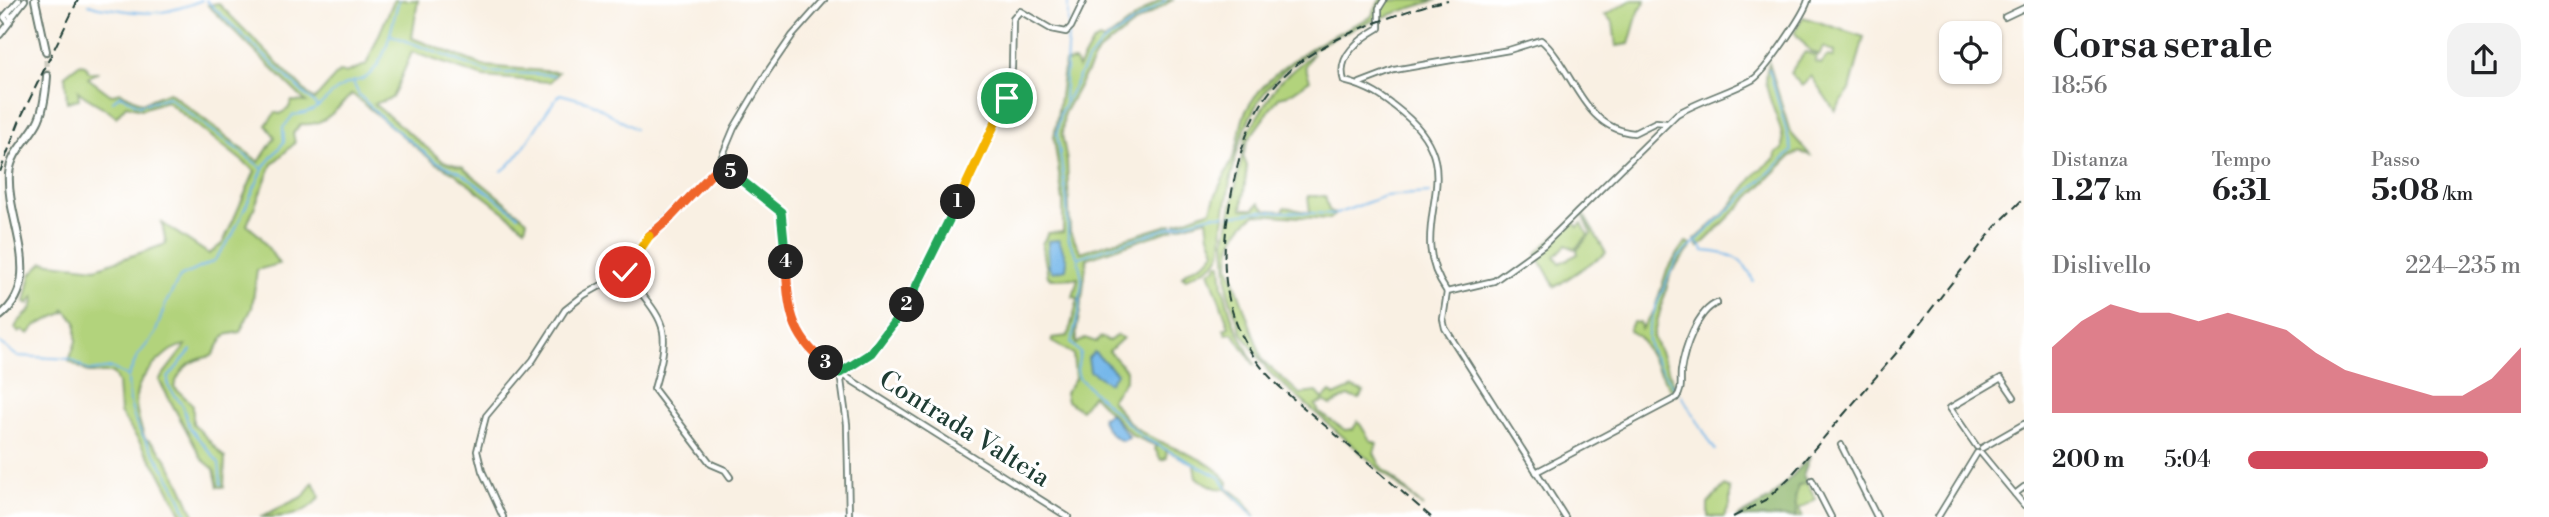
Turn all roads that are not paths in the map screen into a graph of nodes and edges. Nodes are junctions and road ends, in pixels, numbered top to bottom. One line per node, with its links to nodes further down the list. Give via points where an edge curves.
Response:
1 (19, 0): 10 (street)
2 (25, 0): 10 (street)
3 (37, 0): 12 (main road)
4 (824, 0): 16 (street, via 768,71 734,128)
5 (1084, 0): 21 (street, via 1068,31 1051,29 1020,11 1016,14 1007,98 966,185 906,305 871,353)
6 (1384, 0): 14 (street, via 1379,8 1379,28 1354,45 1343,66 1344,81)
7 (1808, 0): 15 (street, via 1801,18 1760,74 1696,103)
8 (2024, 8): 9 (street)
9 (2005, 17)
10 (6, 19): 11 (street)
11 (0, 35)
12 (46, 51)
13 (47, 76): 20 (main road, via 39,121 16,151 10,169 22,272 17,297)
14 (1360, 83): 15 (street, via 1394,70 1541,40 1584,104 1607,122 1634,133 1656,122); 18 (street, via 1409,118 1436,154 1439,168 1430,247 1437,277)
15 (1666, 123): 18 (street, via 1544,245 1494,281)
16 (721, 164): 17 (street, via 650,234); 21 (street, Contrada Valteia, via 781,212 788,308 806,346)
17 (625, 272): 27 (street, via 665,328 666,347 654,389 711,464); 32 (street, via 565,310 540,350 486,416 477,451)
18 (1447, 292): 26 (street, via 1445,328)
19 (1717, 303): 26 (street, via 1702,313 1681,368 1676,398)
20 (0, 316)
21 (840, 373): 33 (street, via 847,424); 34 (street, Contrada Valteia)
22 (2014, 397): 25 (street, via 2001,378 1950,408)
23 (2024, 424): 25 (street)
24 (1841, 445): 37 (street)
25 (1979, 450): 30 (street); 38 (street)
26 (1536, 472): 35 (street)
27 (730, 477)
28 (1812, 480): 36 (street)
29 (2024, 487): 30 (street)
30 (2015, 494): 31 (street)
31 (2024, 505)
32 (503, 517)
33 (849, 517)
34 (1068, 517)
35 (1565, 517)
36 (1831, 517)
37 (1877, 517)
38 (1938, 517)

